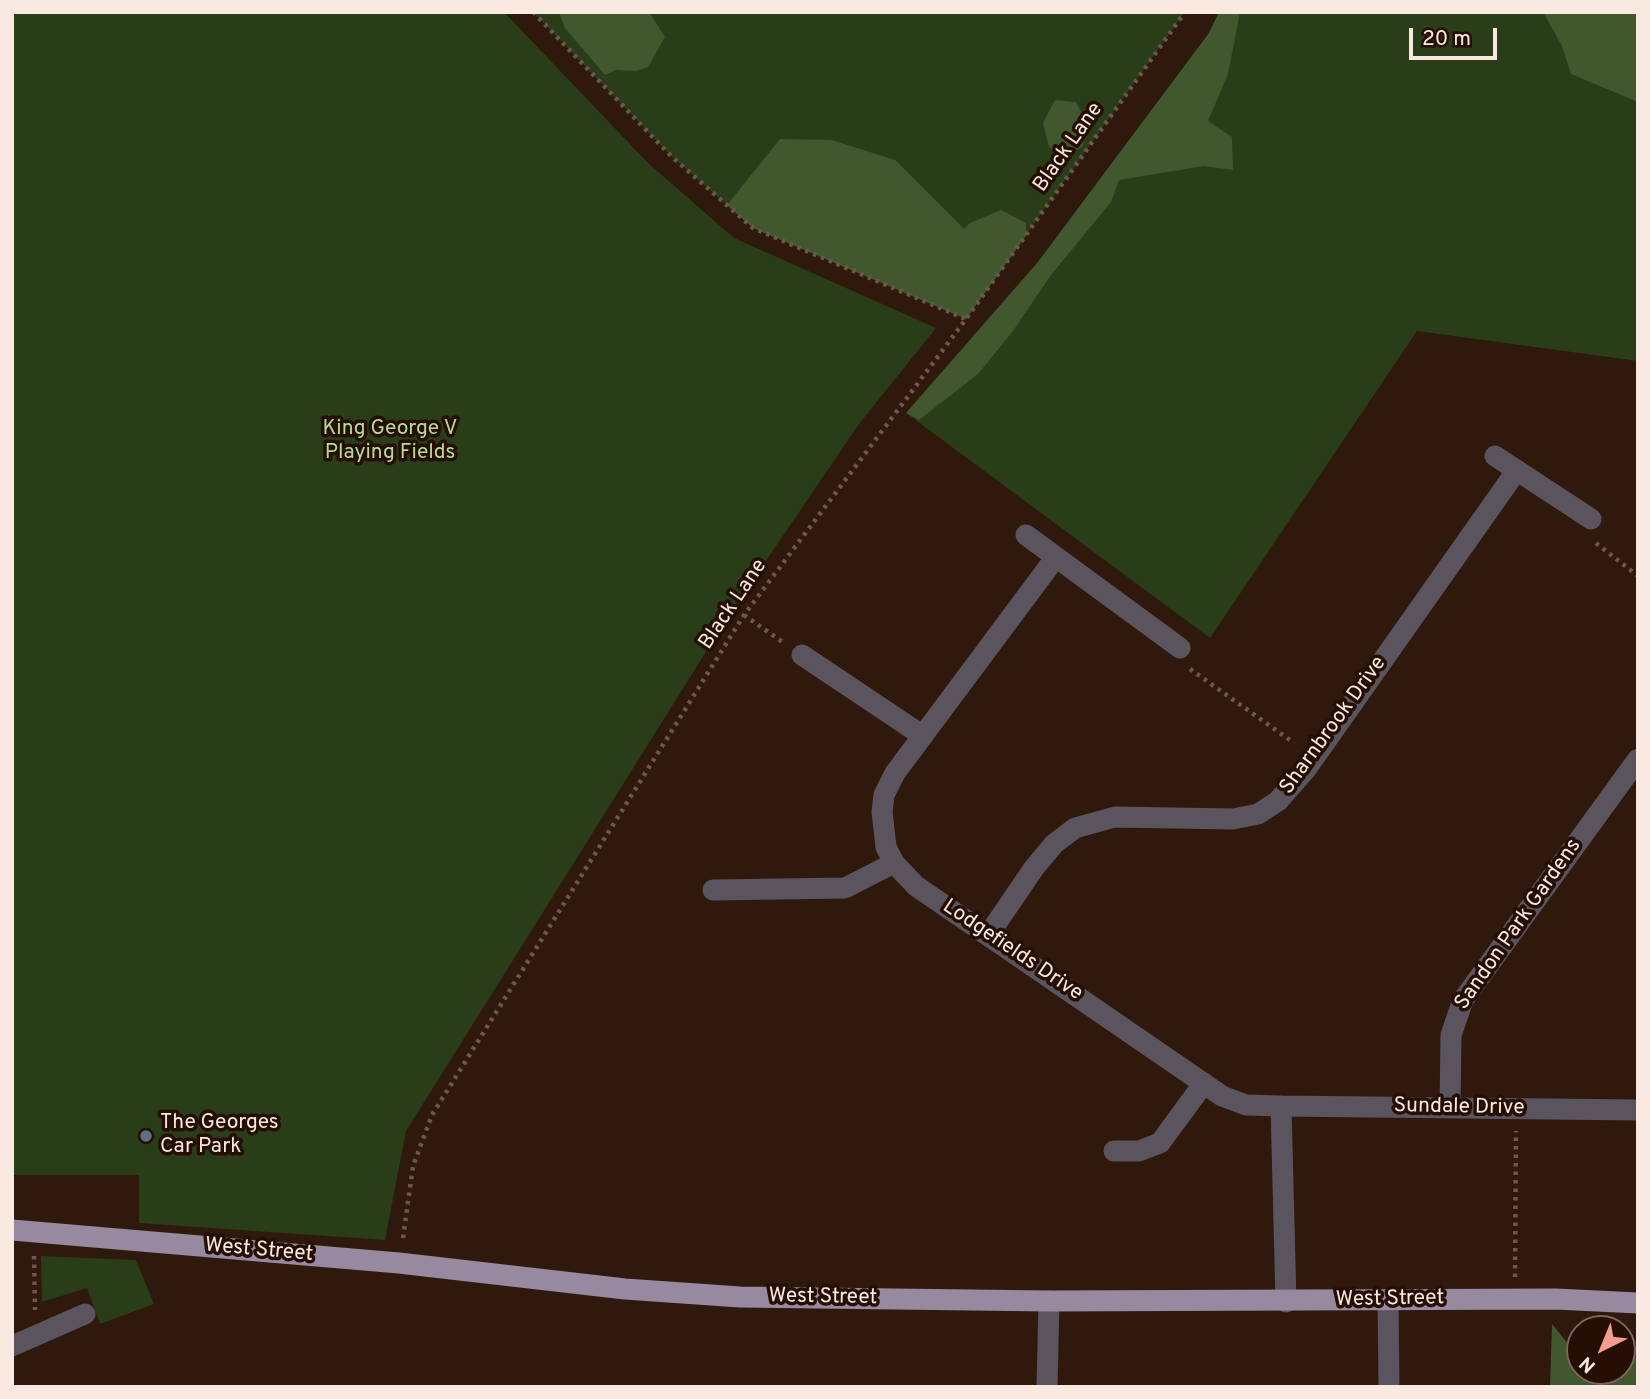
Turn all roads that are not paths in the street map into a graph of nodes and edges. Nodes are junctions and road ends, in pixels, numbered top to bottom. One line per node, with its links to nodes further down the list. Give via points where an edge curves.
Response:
1 (1495, 456): 2 (street)
2 (1517, 470): 3 (street); 12 (street, Sharnbrook Drive, via 1289,791 1258,814 1233,819 1115,817 1075,828 1034,867)
3 (1591, 519)
4 (1026, 535): 5 (street)
5 (1056, 557): 6 (street); 8 (street, Lodgefields Drive)
6 (1180, 648)
7 (802, 655): 8 (street)
8 (923, 736): 10 (street, Lodgefields Drive, via 884,795 882,830)
9 (1638, 759): 15 (street, Sandon Park Gardens, via 1463,1000 1451,1035)
10 (894, 863): 11 (street, via 845,888); 12 (street, Lodgefields Drive, via 916,886)
11 (713, 890)
12 (989, 934): 13 (street, Lodgefields Drive)
13 (1204, 1083): 14 (street, Lodgefields Drive, via 1236,1103); 17 (street, via 1160,1143 1139,1151)
14 (1281, 1106): 15 (street, Sundale Drive); 21 (street)
15 (1450, 1108): 16 (street, Sundale Drive)
16 (1638, 1110)
17 (1114, 1151)
18 (23, 1231): 20 (main road, West Street, via 728,1296)
19 (1388, 1300): 21 (main road, West Street); 22 (main road, West Street, via 1515,1298); 26 (street)
20 (1049, 1301): 21 (main road, West Street); 25 (street)
21 (1286, 1302)
22 (1638, 1303)
23 (85, 1314): 24 (street)
24 (12, 1346)
25 (1047, 1387)
26 (1389, 1387)

